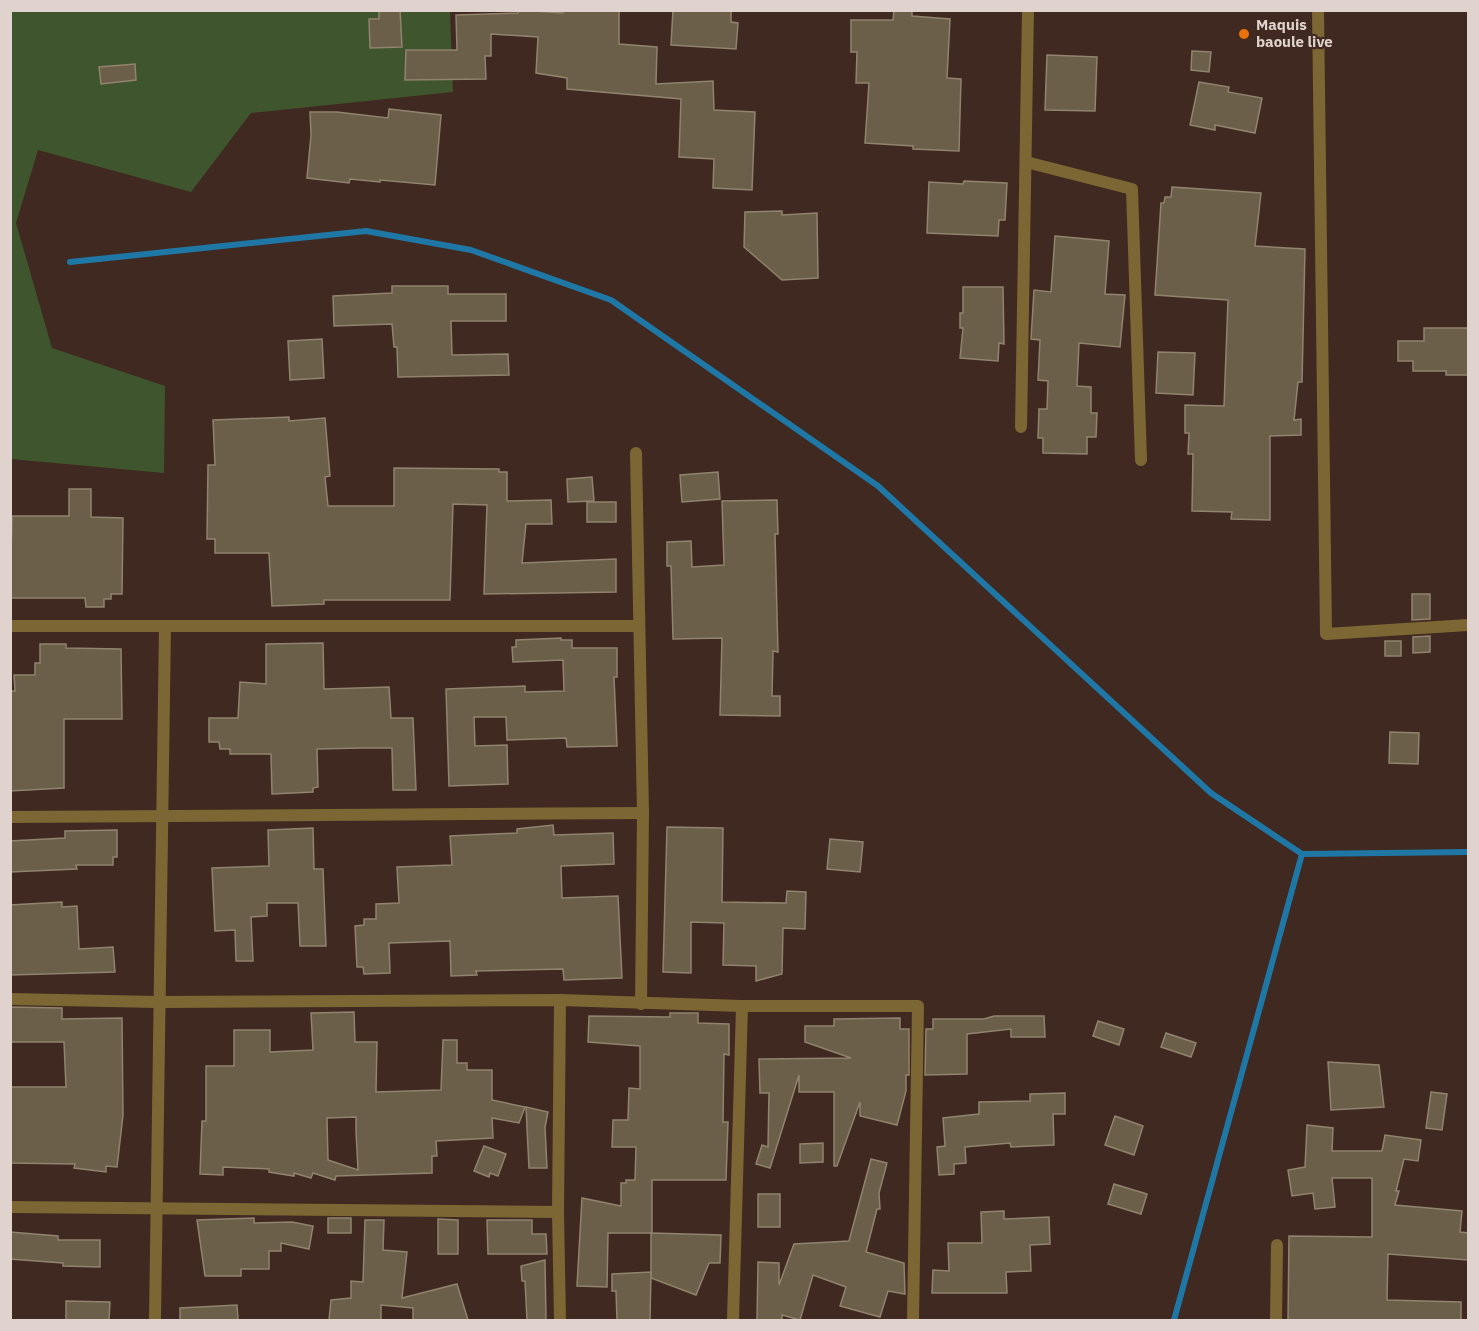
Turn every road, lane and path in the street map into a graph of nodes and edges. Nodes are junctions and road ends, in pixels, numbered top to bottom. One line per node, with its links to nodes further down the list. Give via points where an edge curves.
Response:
1 (1028, 10): 3 (street)
2 (1318, 10): 10 (street, via 1326,634)
3 (1026, 162): 4 (street); 6 (street, via 1132,189)
4 (1021, 428)
5 (636, 453): 9 (street)
6 (1141, 460)
7 (10, 626): 8 (street)
8 (165, 626): 9 (street); 12 (street)
9 (638, 626): 11 (street)
10 (1468, 626)
11 (643, 813): 12 (street); 17 (street)
12 (162, 816): 13 (street); 16 (street)
13 (10, 817)
14 (10, 999): 16 (street)
15 (560, 1000): 16 (street); 17 (street); 21 (street)
16 (158, 1002): 20 (street)
17 (641, 1004): 18 (street)
18 (742, 1006): 25 (street); 26 (street, via 918,1006)
19 (10, 1207): 20 (street)
20 (155, 1208): 21 (street); 23 (street)
21 (558, 1212): 24 (street)
22 (1276, 1245): 27 (street)
23 (155, 1320)
24 (560, 1320)
25 (733, 1320)
26 (913, 1320)
27 (1276, 1320)

